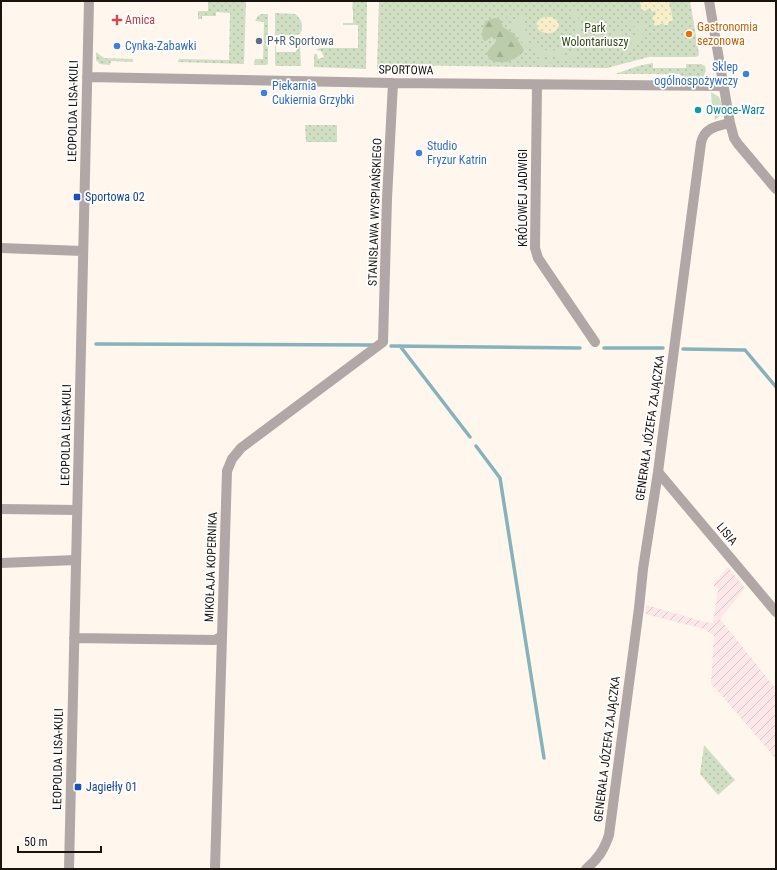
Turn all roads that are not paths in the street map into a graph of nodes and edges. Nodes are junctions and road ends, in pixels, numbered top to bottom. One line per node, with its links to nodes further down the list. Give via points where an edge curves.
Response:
1 (89, 1): 3 (street, LEOPOLDA LISA-KULI)
2 (709, 1): 6 (street)
3 (87, 77): 4 (street, SPORTOWA); 10 (street, LEOPOLDA LISA-KULI)
4 (393, 83): 5 (street, SPORTOWA); 11 (street, STANISŁAWA WYSPIAŃSKIEGO)
5 (537, 85): 6 (street, SPORTOWA); 12 (street, KRÓLOWEJ JADWIGI, via 535,248 538,258)
6 (724, 86): 7 (street)
7 (730, 123): 8 (street, via 738,144); 13 (street, GENERAŁA JÓZEFA ZAJĄCZKA, via 709,129 701,143)
8 (776, 189)
9 (1, 248): 10 (street)
10 (83, 251): 15 (street, LEOPOLDA LISA-KULI)
11 (384, 342): 19 (street, MIKOŁAJA KOPERNIKA, via 241,448 232,459 226,483)
12 (595, 342)
13 (658, 472): 18 (street, LISIA); 23 (street, GENERAŁA JÓZEFA ZAJĄCZKA, via 609,835 601,854)
14 (1, 509): 15 (street)
15 (77, 510): 16 (street, LEOPOLDA LISA-KULI)
16 (76, 560): 17 (street); 20 (street, LEOPOLDA LISA-KULI)
17 (1, 563)
18 (776, 612)
19 (222, 636): 20 (street, via 215,640); 22 (street, MIKOŁAJA KOPERNIKA)
20 (74, 638): 21 (street, LEOPOLDA LISA-KULI)
21 (69, 869)
22 (215, 869)
23 (586, 869)

